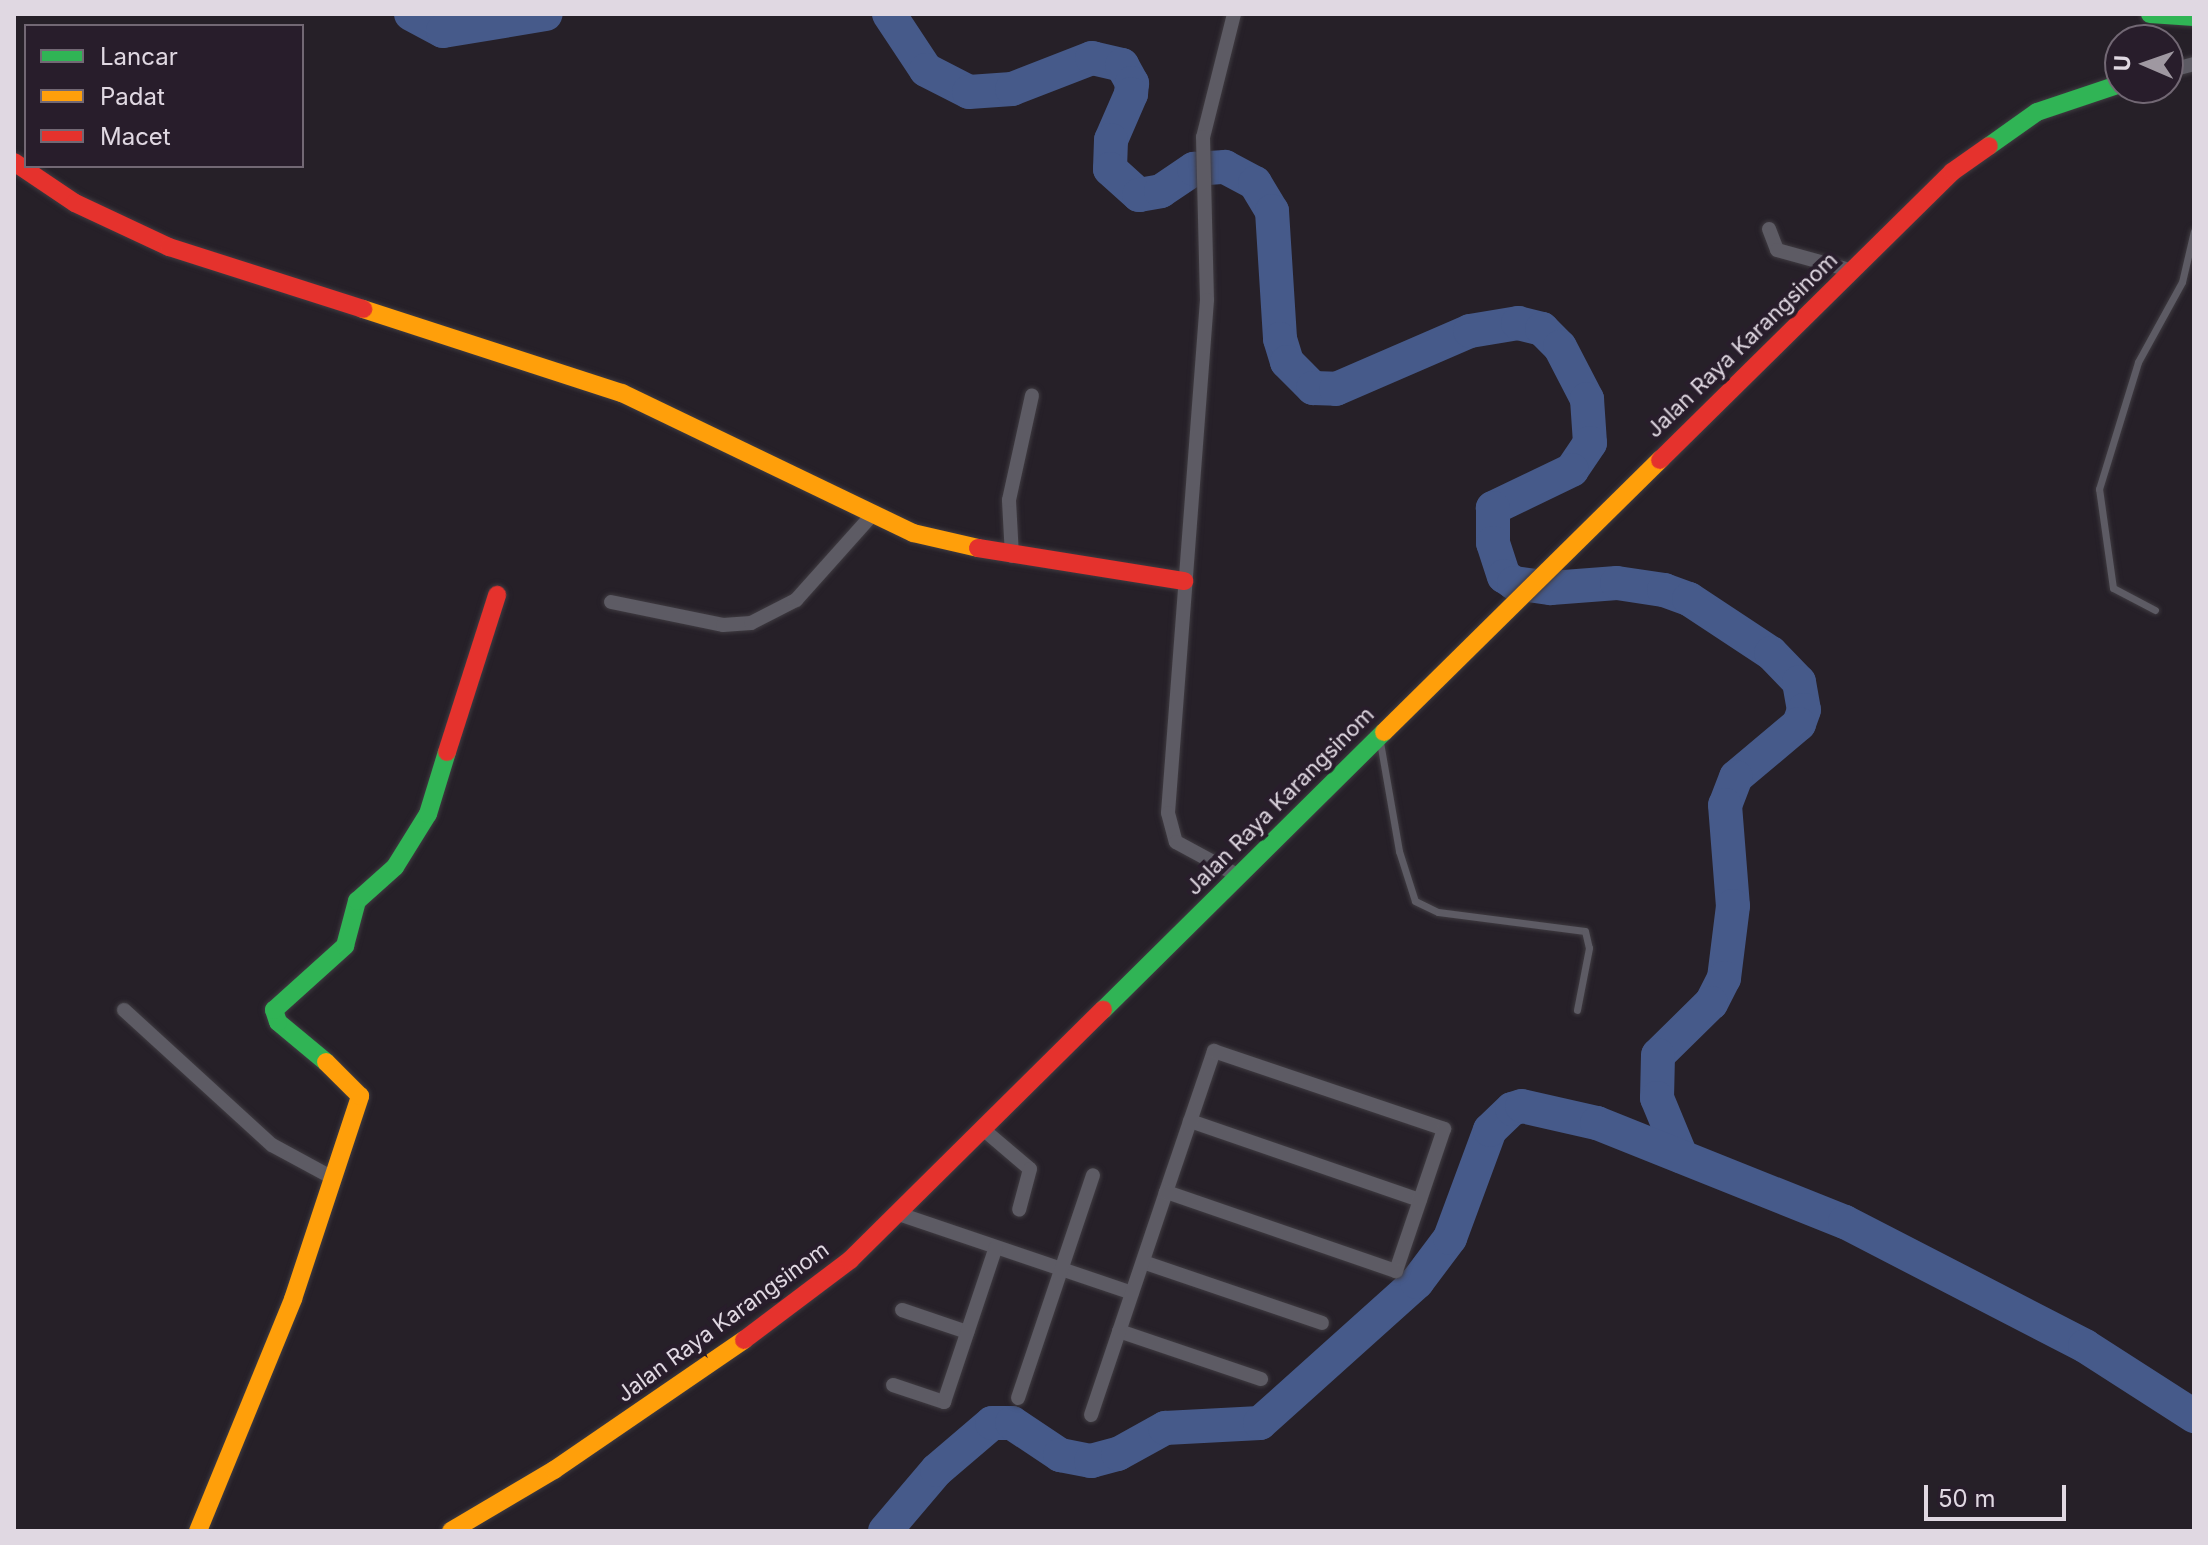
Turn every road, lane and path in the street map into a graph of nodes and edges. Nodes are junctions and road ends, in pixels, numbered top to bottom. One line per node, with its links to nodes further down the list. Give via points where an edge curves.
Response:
1 (1234, 14): 12 (street, via 1203,137 1207,300)
2 (2150, 14): 3 (street)
3 (2194, 17)
4 (2104, 89): 8 (street, Jalan Raya Karangsinom, via 2037,112 1975,152)
5 (14, 162): 10 (street, via 75,203 169,247 622,393)
6 (1769, 229): 8 (street, via 1777,250)
7 (2194, 231): 15 (lane, via 2182,282 2138,362 2099,489 2113,588)
8 (1853, 271): 16 (street, Jalan Raya Karangsinom)
9 (1032, 395): 11 (street, via 1009,500)
10 (872, 515): 11 (street, via 938,541); 14 (street, via 796,600 751,623 723,625)
11 (1012, 556): 12 (street)
12 (1184, 581): 17 (street, via 1169,832 1176,842)
13 (497, 595): 23 (street, via 428,814 395,867 357,901 345,946 273,1013 359,1092)
14 (611, 602)
15 (2155, 610)
16 (1379, 736): 17 (street, Jalan Raya Karangsinom); 19 (lane, via 1399,851 1415,901 1438,912 1585,931 1589,948)
17 (1239, 876): 21 (street, Jalan Raya Karangsinom)
18 (124, 1010): 23 (street, via 272,1145)
19 (1577, 1010)
20 (1190, 1121): 24 (street); 25 (street); 25 (street, via 1214,1051 1444,1129)
21 (984, 1130): 26 (street, via 1030,1169); 27 (street, Jalan Raya Karangsinom)
22 (1093, 1175): 30 (street)
23 (333, 1178): 40 (street, via 293,1299)
24 (1166, 1192): 25 (street, via 1396,1271); 29 (street)
25 (1420, 1200)
26 (1019, 1210)
27 (896, 1213): 28 (street); 41 (street, Jalan Raya Karangsinom, via 850,1260 758,1330 554,1470)
28 (996, 1247): 30 (street); 35 (street)
29 (1143, 1262): 31 (street); 33 (street)
30 (1061, 1269): 31 (street); 38 (street)
31 (1132, 1293): 34 (street)
32 (902, 1310): 35 (street)
33 (1322, 1323)
34 (1119, 1331): 36 (street); 39 (street)
35 (967, 1332): 37 (street, via 944,1402)
36 (1261, 1379)
37 (893, 1385)
38 (1018, 1398)
39 (1091, 1415)
40 (198, 1531)
41 (451, 1531)

